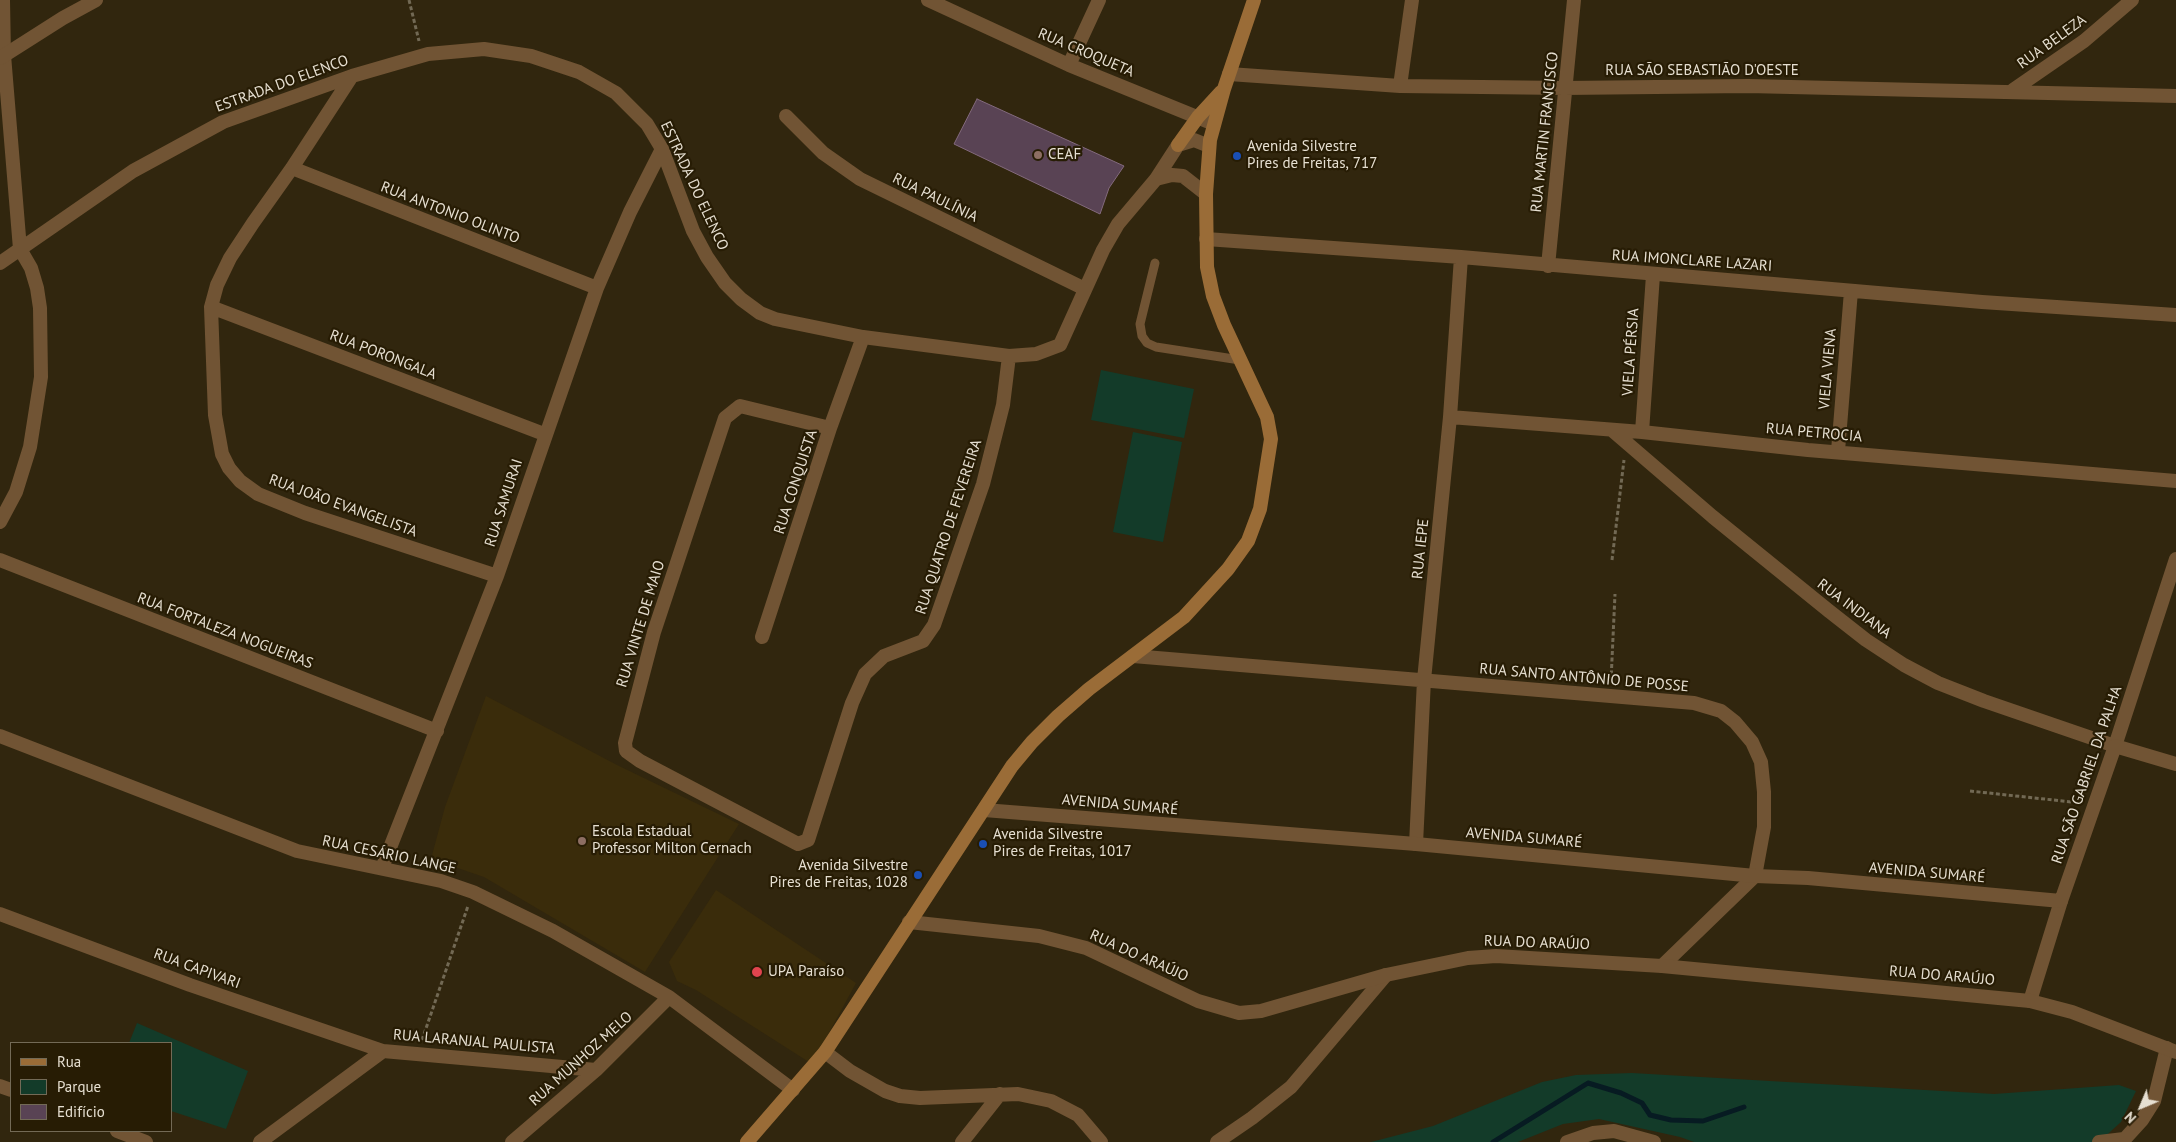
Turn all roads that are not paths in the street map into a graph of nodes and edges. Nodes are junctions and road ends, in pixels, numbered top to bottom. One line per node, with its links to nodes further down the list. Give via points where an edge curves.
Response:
1 (3, 0): 10 (street)
2 (96, 0): 10 (street)
3 (928, 0): 9 (street, RUA CROQUETA)
4 (1099, 0): 11 (street)
5 (1254, 0): 12 (main road)
6 (1412, 0): 14 (street)
7 (1574, 0): 15 (street, RUA MARTIN FRANCISCO)
8 (2132, 0): 17 (street, RUA BELEZA, via 2084,41)
9 (949, 4): 11 (street, RUA CROQUETA)
10 (2, 56): 29 (street)
11 (1069, 64): 20 (street, RUA CROQUETA)
12 (1228, 74): 14 (street, RUA SÃO SEBASTIÃO D'OESTE); 16 (main road)
13 (352, 76): 24 (street, ESTRADA DO ELENCO, via 422,56 484,49 531,56 579,72 616,93 648,124); 25 (street, RUA JOÃO EVANGELISTA); 29 (street, ESTRADA DO ELENCO, via 223,122 133,171)
14 (1400, 86): 15 (street, RUA SÃO SEBASTIÃO D'OESTE)
15 (1564, 88): 17 (street, RUA SÃO SEBASTIÃO D'OESTE, via 1748,86 1978,92); 33 (street, RUA MARTIN FRANCISCO)
16 (1224, 90): 20 (main road); 21 (main road)
17 (2013, 90): 18 (street, RUA SÃO SEBASTIÃO D'OESTE)
18 (2176, 96)
19 (786, 116): 36 (street, RUA PAULÍNIA, via 823,153 860,179)
20 (1198, 117): 21 (street, RUA CROQUETA); 22 (main road)
21 (1214, 124): 23 (main road)
22 (1178, 145): 23 (street, via 1194,140); 26 (street, ESTRADA DO ELENCO)
23 (1209, 146): 27 (main road)
24 (662, 150): 35 (street, RUA SAMURAI, via 630,212); 40 (street, ESTRADA DO ELENCO, via 702,248 741,299 775,319)
25 (292, 168): 35 (street, RUA ANTONIO OLINTO); 38 (street, RUA JOÃO EVANGELISTA, via 230,258)
26 (1156, 179): 27 (street, via 1183,176); 36 (street, ESTRADA DO ELENCO, via 1118,224)
27 (1206, 194): 28 (main road)
28 (1206, 239): 30 (street, RUA IMONCLARE LAZARI); 42 (main road, via 1213,296)
29 (20, 248): 31 (street, ESTRADA DO ELENCO); 50 (street, via 38,288 41,377 30,447 16,492)
30 (1461, 257): 33 (street, RUA IMONCLARE LAZARI); 43 (street, RUA IEPE)
31 (0, 263)
32 (1154, 263): 42 (lane, via 1140,324 1147,343)
33 (1548, 266): 34 (street, RUA IMONCLARE LAZARI)
34 (1652, 274): 37 (street, RUA IMONCLARE LAZARI); 46 (street, VIELA PÉRSIA)
35 (597, 288): 47 (street, RUA SAMURAI)
36 (1085, 288): 41 (street, ESTRADA DO ELENCO, via 1060,345 1036,354)
37 (1851, 291): 39 (street, RUA IMONCLARE LAZARI); 48 (street, VIELA VIENA)
38 (211, 307): 47 (street, RUA PORONGALA); 53 (street, RUA JOÃO EVANGELISTA, via 215,415 222,454 240,481 258,494 305,513)
39 (2176, 315)
40 (863, 337): 41 (street, ESTRADA DO ELENCO); 44 (street, RUA CONQUISTA)
41 (1009, 356): 62 (street, RUA QUATRO DE FEVEREIRA, via 1003,405 983,484 934,625 923,641 895,651 875,663 859,684)
42 (1240, 360): 55 (main road, via 1267,417 1271,439 1260,509 1248,541 1228,569 1184,617)
43 (1450, 417): 45 (street, RUA PETROCIA); 56 (street, RUA IEPE)
44 (830, 428): 54 (street, RUA CONQUISTA); 62 (street, RUA VINTE DE MAIO, via 740,406 725,418 654,632 625,744 626,751 640,761 793,842 798,844)
45 (1613, 431): 46 (street, RUA PETROCIA); 59 (street, RUA INDIANA, via 1829,611 1904,665 1984,701)
46 (1642, 432): 48 (street, RUA PETROCIA)
47 (544, 434): 53 (street, RUA SAMURAI)
48 (1838, 451): 49 (street, RUA PETROCIA)
49 (2176, 481)
50 (0, 522)
51 (2176, 559): 59 (street, RUA SÃO GABRIEL DA PALHA)
52 (0, 560): 57 (street, RUA FORTALEZA NOGUEIRAS)
53 (497, 576): 57 (street, RUA SAMURAI)
54 (762, 637)
55 (1134, 656): 56 (street, RUA SANTO ANTÔNIO DE POSSE); 61 (main road, via 1058,716 1032,742)
56 (1424, 680): 63 (street, RUA IEPE); 65 (street, RUA SANTO ANTÔNIO DE POSSE, via 1694,703 1721,711 1752,742 1762,762 1764,827)
57 (438, 731): 64 (street, RUA SAMURAI)
58 (0, 736): 64 (street, RUA CESÁRIO LANGE, via 297,850)
59 (2115, 746): 60 (street, RUA INDIANA); 66 (street, RUA SÃO GABRIEL DA PALHA)
60 (2176, 764)
61 (984, 810): 63 (street, AVENIDA SUMARÉ); 68 (main road)
62 (808, 840)
63 (1416, 844): 65 (street, AVENIDA SUMARÉ)
64 (382, 868): 71 (street, RUA CESÁRIO LANGE, via 473,892 553,931)
65 (1754, 876): 66 (street, AVENIDA SUMARÉ); 69 (street)
66 (2061, 901): 72 (street, RUA SÃO GABRIEL DA PALHA)
67 (0, 914): 74 (street, RUA CAPIVARI, via 190,985)
68 (909, 922): 70 (street, RUA DO ARAÚJO, via 1039,936 1086,948 1198,1000 1238,1013 1261,1011); 75 (main road)
69 (1662, 966): 70 (street, RUA DO ARAÚJO, via 1496,956 1468,958); 72 (street, RUA DO ARAÚJO)
70 (1386, 975): 87 (street, via 1292,1087)
71 (670, 997): 76 (street, RUA MUNHOZ MELO); 77 (street, RUA CESÁRIO LANGE)
72 (2030, 1001): 73 (street, RUA DO ARAÚJO, via 2072,1012)
73 (2171, 1050): 80 (street, via 2154,1101)
74 (383, 1051): 76 (street, RUA LARANJAL PAULISTA); 82 (street, RUA LARANJAL PAULISTA)
75 (825, 1052): 77 (main road); 78 (street, via 876,1086 900,1096)
76 (596, 1070): 83 (street, RUA MUNHOZ MELO)
77 (794, 1090): 84 (main road)
78 (1000, 1094): 85 (street); 86 (street, via 1051,1101 1078,1115)
79 (120, 1132): 81 (street)
80 (2123, 1141): 90 (street)
81 (146, 1142)
82 (260, 1142)
83 (512, 1142)
84 (747, 1142)
85 (962, 1142)
86 (1100, 1142)
87 (1217, 1142)
88 (1568, 1142): 89 (street, via 1604,1131 1624,1132)
89 (1654, 1142)
90 (2099, 1142)

